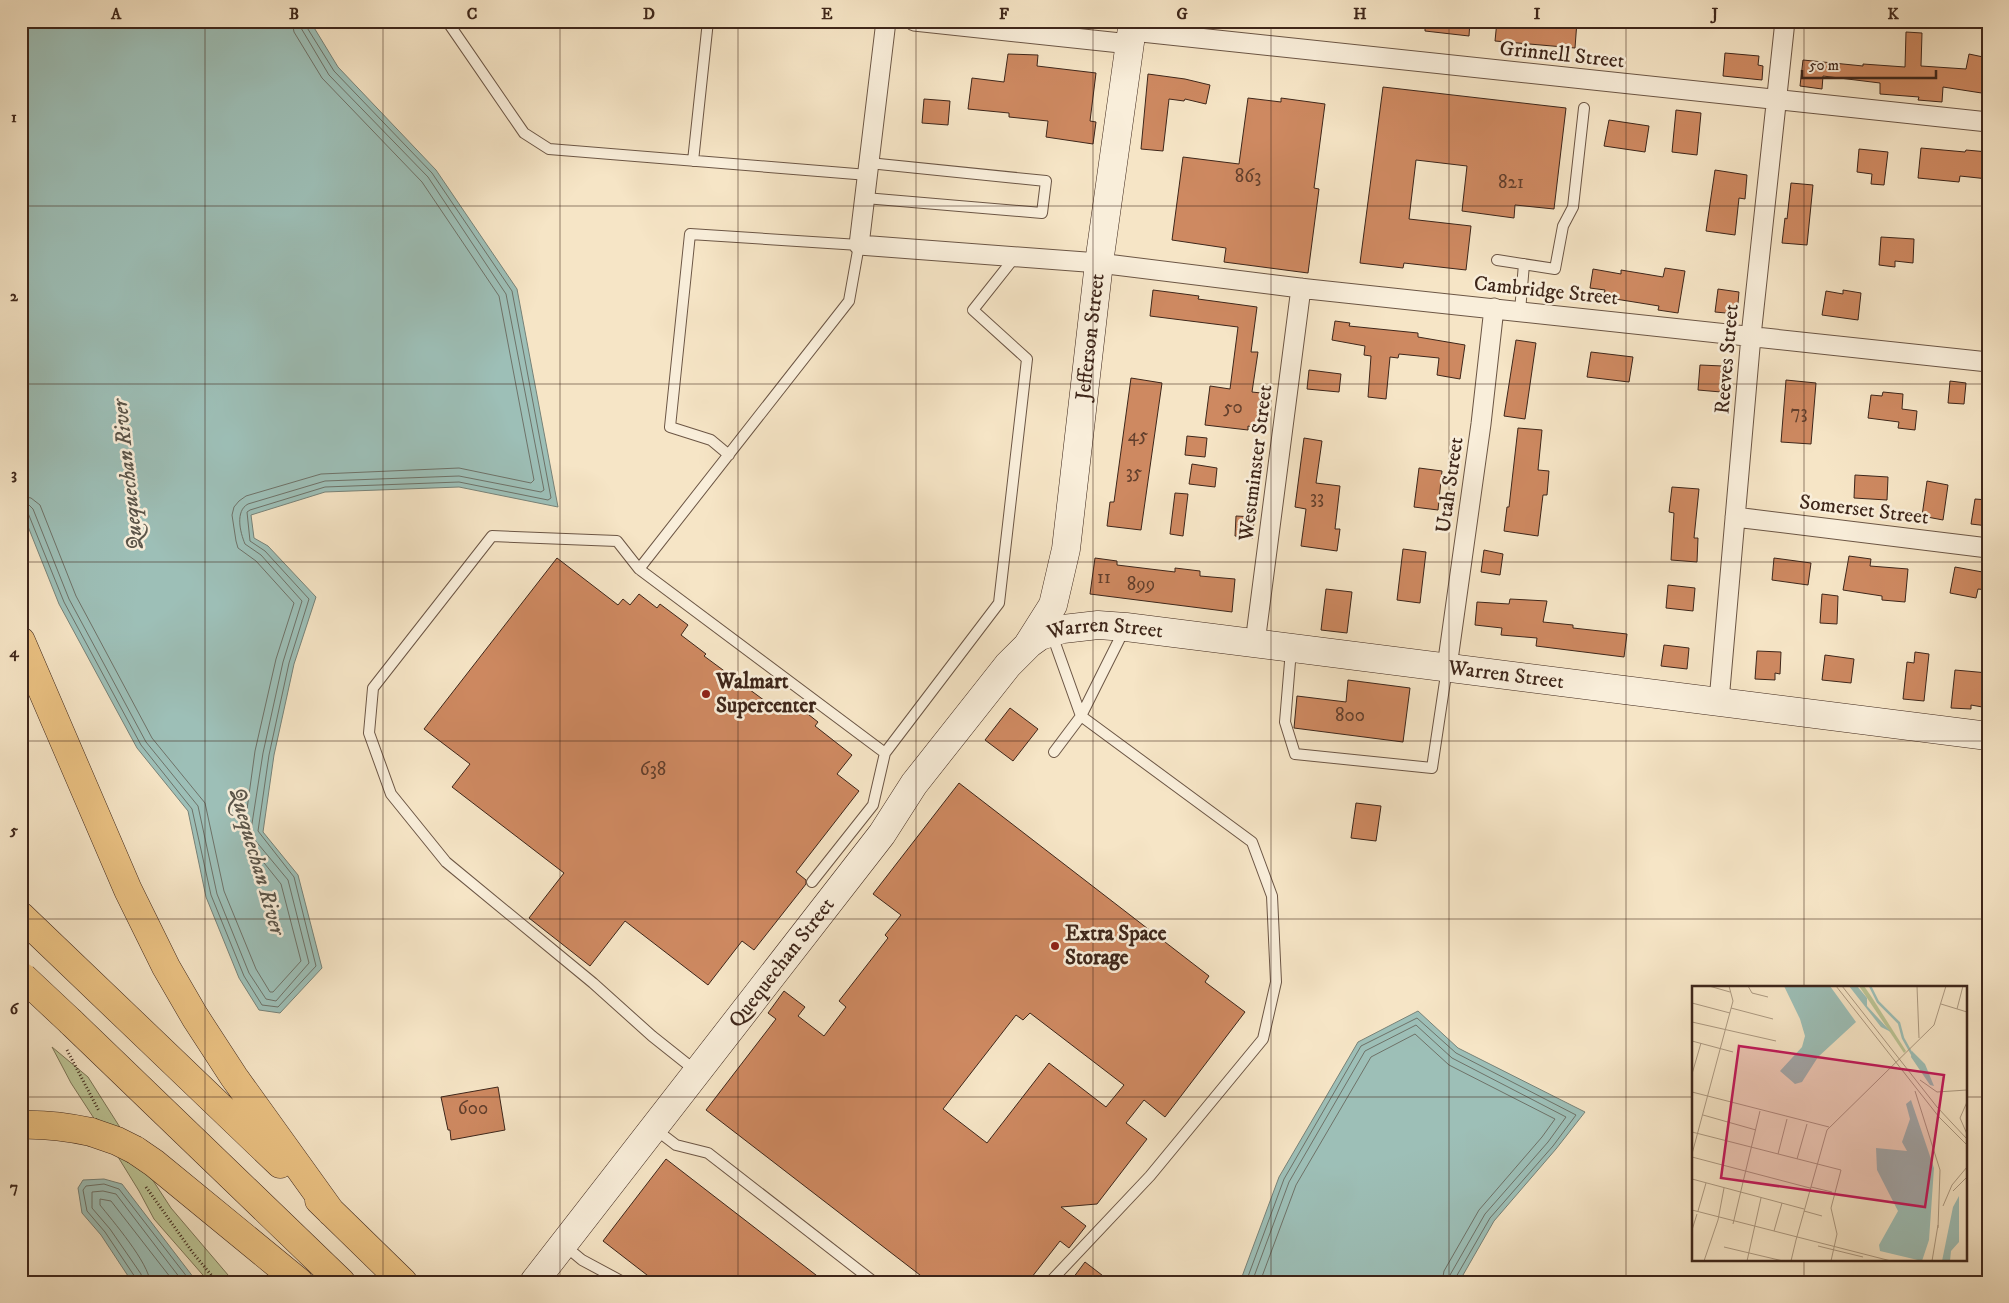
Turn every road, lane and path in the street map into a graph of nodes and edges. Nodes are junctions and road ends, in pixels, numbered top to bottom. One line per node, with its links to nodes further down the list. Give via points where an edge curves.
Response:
1 (447, 21): 10 (lane, via 524,133 549,149)
2 (708, 21): 10 (lane)
3 (886, 21): 11 (street)
4 (914, 21): 6 (street, Grinnell Street)
5 (1785, 21): 7 (street, Reeves Street)
6 (1132, 32): 7 (street, Grinnell Street); 16 (main road, Jefferson Street)
7 (1777, 100): 9 (street, Grinnell Street); 21 (street, Reeves Street)
8 (1584, 108): 17 (lane, via 1573,207 1563,226 1555,270)
9 (1988, 122)
10 (693, 161): 11 (lane)
11 (868, 169): 12 (street); 12 (lane, via 1046,181 1042,212)
12 (865, 198): 13 (street)
13 (859, 245): 14 (street, Cambridge Street); 23 (lane, via 849,301); 23 (lane, via 690,234 670,427 711,440)
14 (1015, 257): 16 (street, Cambridge Street); 37 (lane, via 973,310 1027,359 999,603)
15 (1497, 260): 17 (lane)
16 (1099, 263): 18 (street, Cambridge Street); 28 (main road, Jefferson Street, via 1063,564 1053,605)
17 (1524, 264): 20 (lane)
18 (1301, 288): 19 (street, Cambridge Street); 30 (street, Westminster Street)
19 (1494, 308): 20 (street, Cambridge Street); 32 (street, Utah Street)
20 (1520, 311): 21 (street, Cambridge Street)
21 (1750, 336): 22 (street, Cambridge Street); 24 (street, Reeves Street)
22 (1988, 362)
23 (729, 455): 26 (lane)
24 (1735, 517): 25 (street, Somerset Street); 33 (street, Reeves Street)
25 (1988, 548)
26 (639, 569): 37 (lane); 41 (lane, via 617,542 492,536 373,688 370,733 391,794 446,862)
27 (1126, 627): 28 (main road, Warren Street, via 1086,626); 30 (main road, Warren Street); 34 (lane)
28 (1040, 638): 34 (lane); 41 (main road, Quequechan Street, via 1008,664 914,784 882,834)
29 (21, 640): 44 (highway, via 153,942 195,1017 239,1084)
30 (1255, 643): 31 (main road, Warren Street)
31 (1291, 648): 32 (main road, Warren Street); 32 (lane, via 1285,722 1295,754 1432,768)
32 (1447, 667): 33 (main road, Warren Street)
33 (1719, 702): 35 (main road, Warren Street)
34 (1081, 716): 36 (lane); 52 (lane, via 1252,842 1272,896 1276,982 1263,1039 1150,1176)
35 (1988, 736)
36 (1054, 752)
37 (885, 753): 38 (lane, via 873,805)
38 (812, 882)
39 (21, 916): 44 (highway)
40 (22, 976): 47 (highway, bridge)
41 (698, 1072): 43 (main road, Quequechan Street)
42 (21, 1125): 46 (highway, bridge, via 66,1126 108,1137 135,1150)
43 (654, 1129): 45 (main road, Quequechan Street); 51 (lane, via 676,1145 708,1153)
44 (331, 1212): 48 (highway)
45 (563, 1245): 49 (main road, Quequechan Street); 50 (lane, via 582,1260)
46 (299, 1282)
47 (341, 1282)
48 (403, 1282)
49 (534, 1282)
50 (623, 1282)
51 (874, 1282)
52 (1050, 1282)

